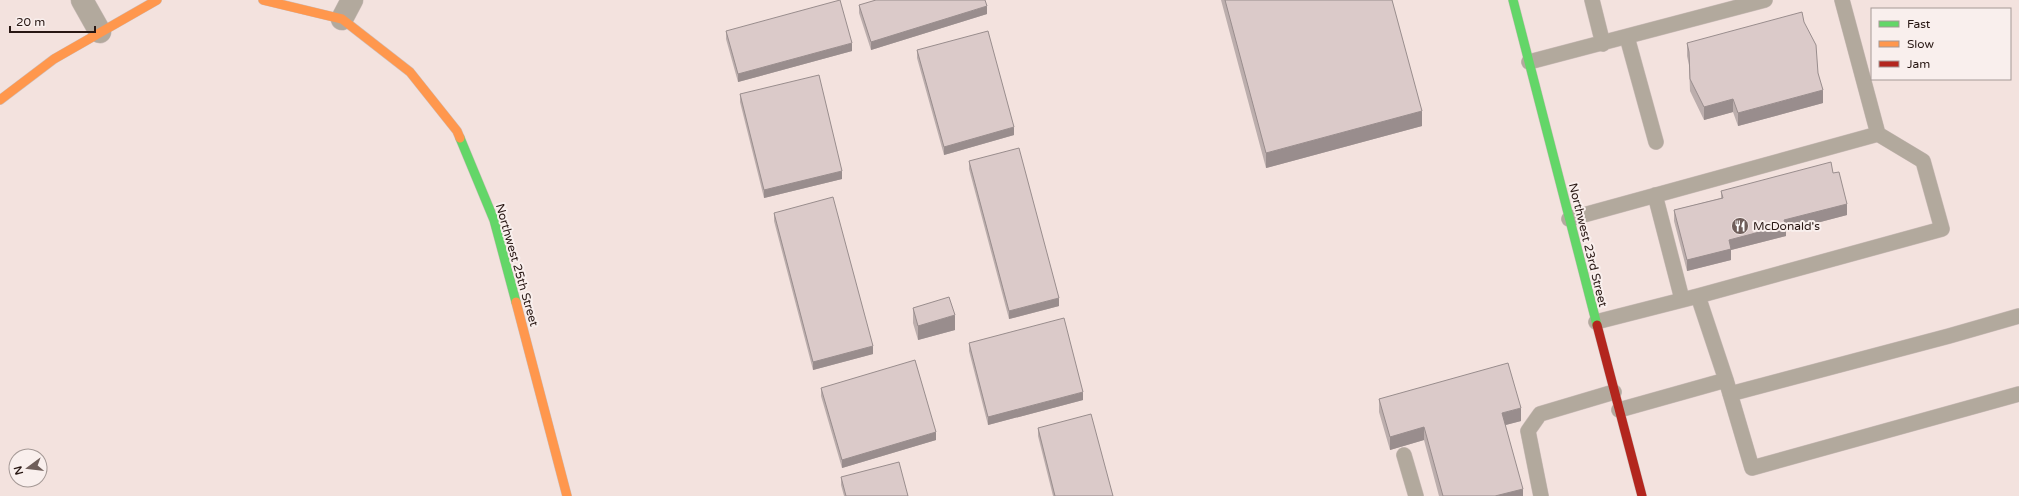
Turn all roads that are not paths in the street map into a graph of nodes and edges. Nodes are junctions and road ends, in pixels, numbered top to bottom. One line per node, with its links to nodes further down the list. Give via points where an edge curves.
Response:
1 (82, 0): 9 (street)
2 (158, 0): 9 (street)
3 (263, 0): 8 (street)
4 (1513, 0): 12 (street, Northwest 23rd Street)
5 (1592, 0): 11 (lane)
6 (1764, 0): 10 (lane)
7 (1842, 0): 14 (lane)
8 (347, 9): 27 (street, Northwest 25th Street, via 410,72 457,131 494,220)
9 (100, 32): 13 (street, via 54,59)
10 (1627, 37): 11 (lane); 15 (lane)
11 (1603, 44): 12 (lane)
12 (1529, 62): 17 (street, Northwest 23rd Street)
13 (0, 100)
14 (1878, 134): 16 (lane); 18 (lane, via 1923,161 1942,229)
15 (1656, 142)
16 (1655, 195): 17 (lane); 19 (lane)
17 (1569, 219): 21 (street, Northwest 23rd Street)
18 (1698, 296): 19 (lane); 22 (lane)
19 (1682, 299): 21 (lane)
20 (2019, 316): 22 (lane, via 1949,336)
21 (1596, 322): 23 (street, Northwest 23rd Street)
22 (1728, 387): 24 (lane, via 1752,468); 25 (lane)
23 (1614, 392): 25 (street, Northwest 23rd Street); 29 (lane, via 1540,414 1528,431)
24 (2019, 394)
25 (1619, 410): 30 (street, Northwest 23rd Street)
26 (1404, 455): 28 (lane)
27 (567, 496)
28 (1416, 496)
29 (1541, 496)
30 (1642, 496)

